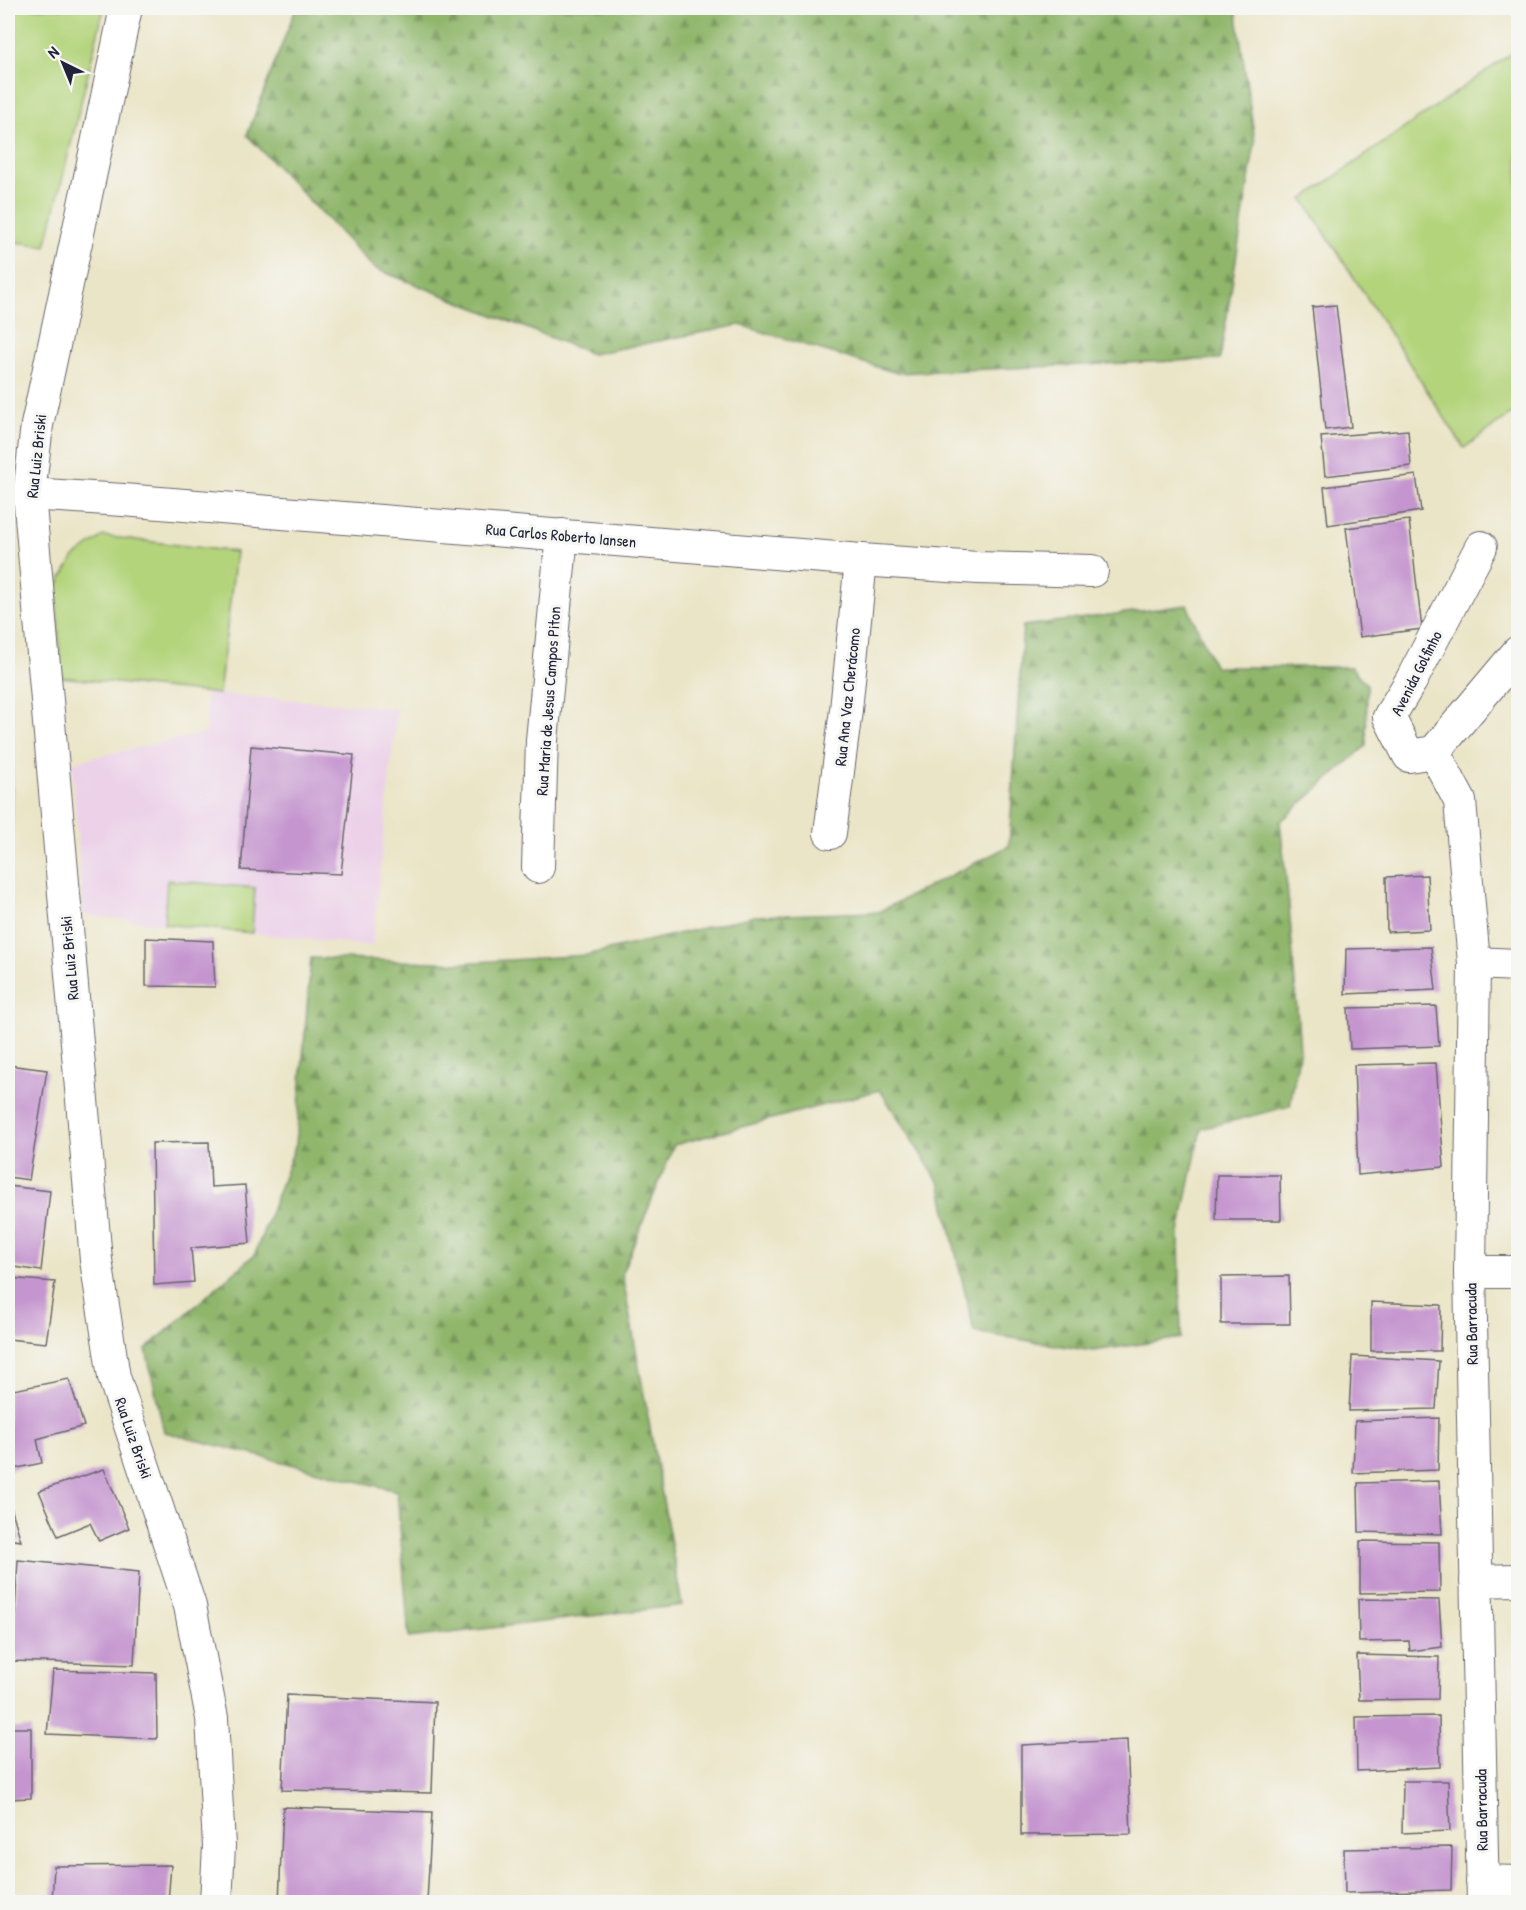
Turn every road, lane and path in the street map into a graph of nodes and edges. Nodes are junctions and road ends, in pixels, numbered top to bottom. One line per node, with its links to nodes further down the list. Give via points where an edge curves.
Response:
1 (126, 8): 2 (street, Rua Luiz Briski, via 37,425)
2 (29, 494): 3 (street, Rua Carlos Roberto Iansen); 19 (street, Rua Luiz Briski, via 96,1260 114,1377 190,1606 212,1719 219,1846)
3 (562, 536): 5 (street, Rua Carlos Roberto Iansen); 10 (street, Rua Maria de Jesus Campos Piton, via 542,740)
4 (1481, 548): 8 (street, Avenida Golfinho, via 1389,717 1409,756)
5 (861, 560): 6 (street, Rua Carlos Roberto Iansen); 9 (street, Rua Ana Vaz Cherácomo)
6 (1092, 571)
7 (1518, 652): 8 (street)
8 (1434, 752): 11 (street, Rua Barracuda, via 1460,801)
9 (831, 833)
10 (538, 867)
11 (1474, 963): 12 (street); 13 (street, Rua Barracuda)
12 (1518, 965)
13 (1470, 1272): 14 (street); 16 (street, Rua Barracuda)
14 (1518, 1272)
15 (1518, 1580): 16 (street)
16 (1476, 1581): 18 (street, Rua Barracuda)
17 (1518, 1882): 18 (street)
18 (1483, 1892)
19 (216, 1902)

